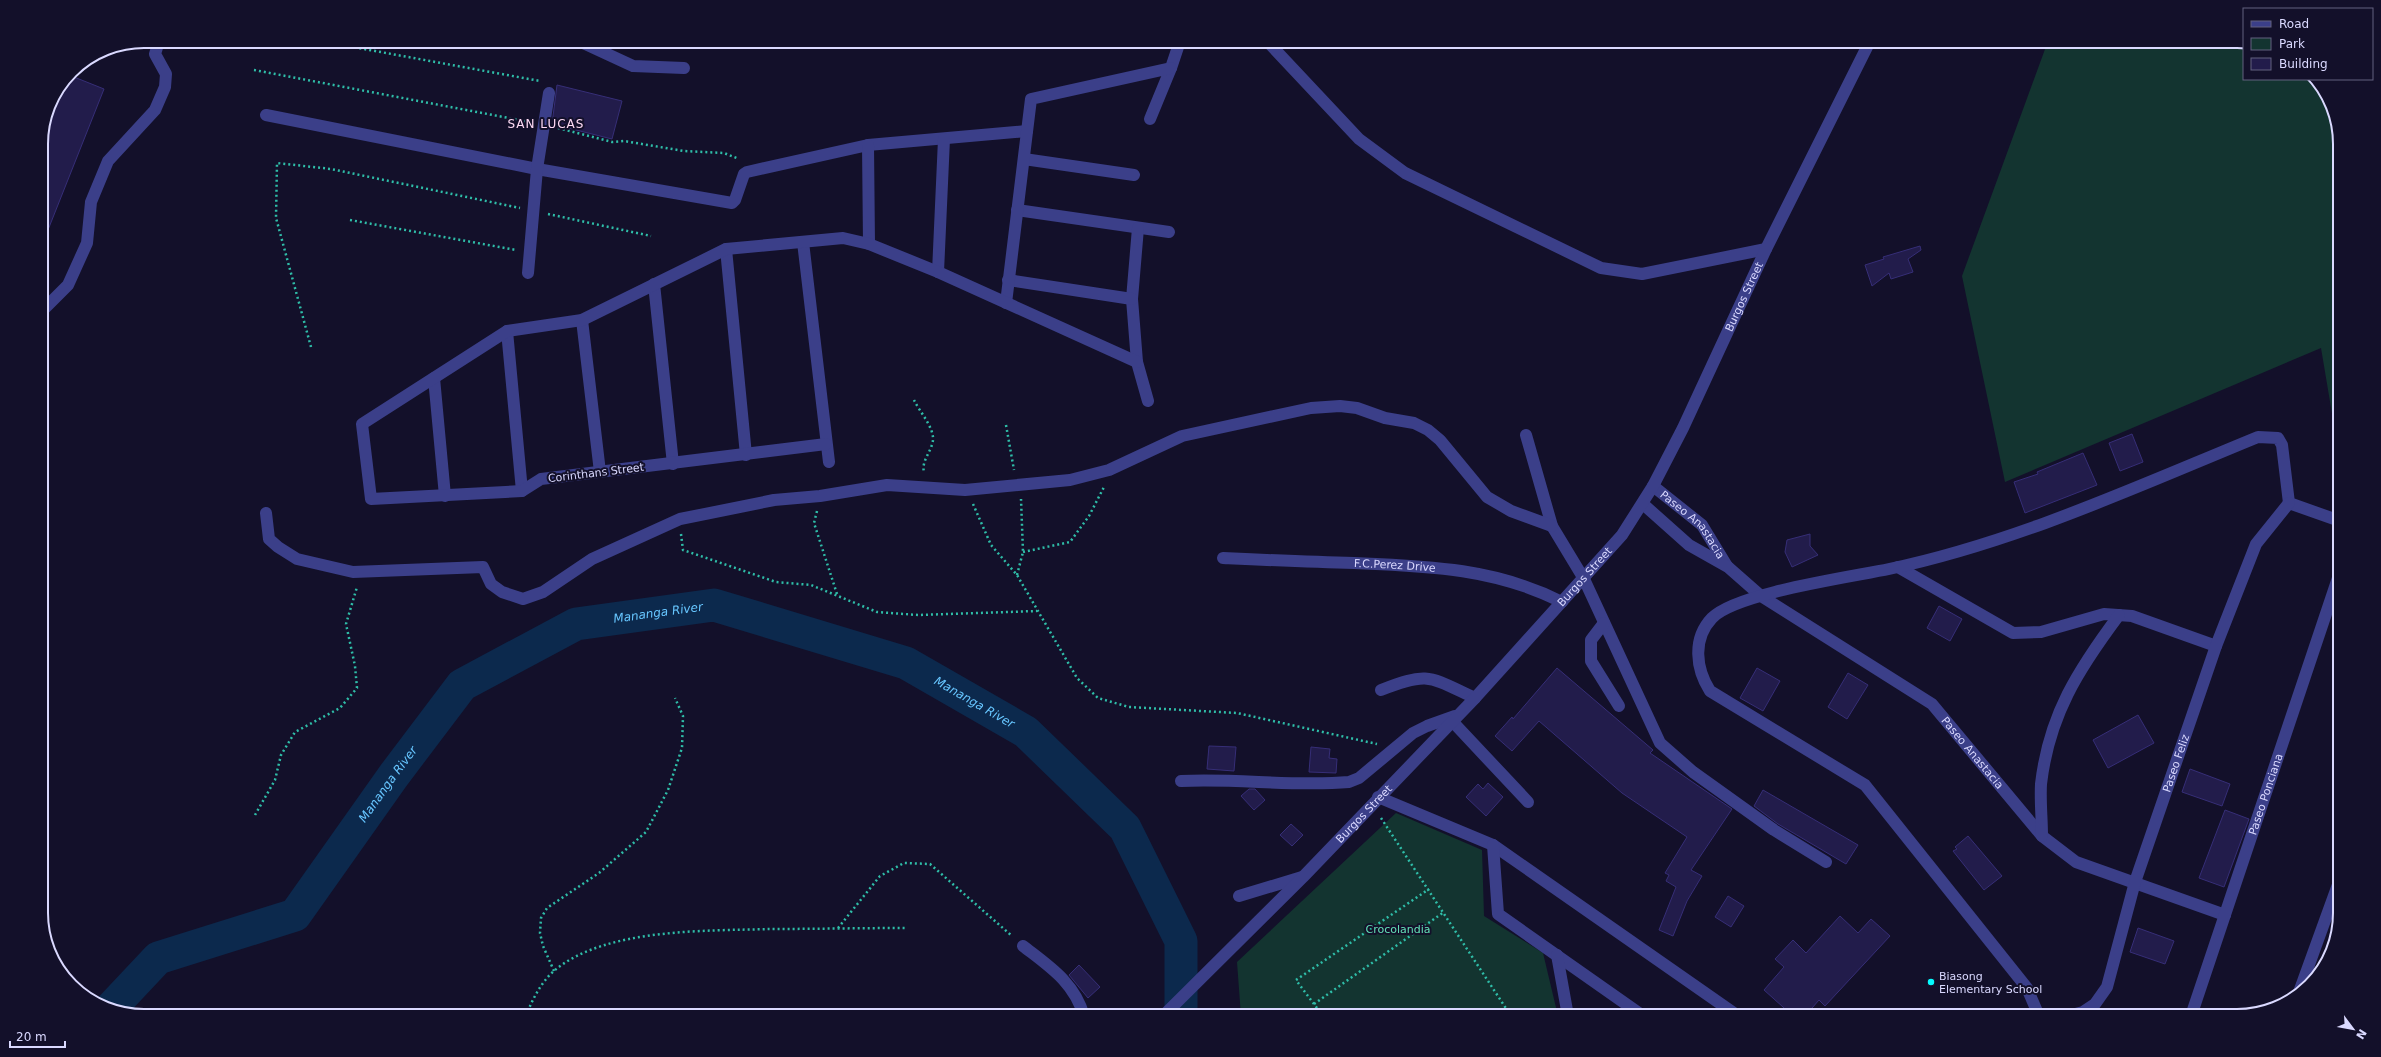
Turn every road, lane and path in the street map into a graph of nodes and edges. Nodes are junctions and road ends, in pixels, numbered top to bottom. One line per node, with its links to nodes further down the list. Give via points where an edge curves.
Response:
1 (157, 48): 38 (street, via 156,54 166,74 165,87 155,110 108,161 91,202 87,243 68,285)
2 (361, 48): 10 (path, via 516,78 533,79 551,84)
3 (594, 48): 7 (street, via 632,66)
4 (1178, 48): 8 (street)
5 (1274, 48): 30 (street, via 1359,139 1405,174 1601,268 1642,274)
6 (1866, 48): 30 (street, Burgos Street)
7 (684, 68)
8 (1171, 68): 12 (street); 14 (street, via 1031,99)
9 (254, 70): 13 (path)
10 (549, 93): 13 (street)
11 (266, 115): 18 (street)
12 (1150, 119)
13 (544, 125): 18 (street); 19 (path, via 612,142 624,141 684,151 724,153)
14 (1027, 131): 15 (street); 17 (street)
15 (944, 139): 16 (street); 32 (street)
16 (868, 145): 19 (street); 28 (street)
17 (1024, 159): 20 (street); 21 (street)
18 (538, 169): 19 (street, via 732,203 744,174); 22 (street)
19 (764, 169)
20 (1134, 175)
21 (1017, 210): 24 (street); 34 (street)
22 (534, 211): 26 (path); 31 (street); 41 (path, via 330,169 277,163 276,218)
23 (350, 220): 31 (path)
24 (1138, 228): 25 (street); 36 (street)
25 (1169, 232)
26 (651, 236)
27 (803, 242): 28 (street, via 842,238); 29 (street); 47 (street)
28 (869, 244): 32 (street)
29 (726, 249): 35 (street); 48 (street)
30 (1766, 249): 54 (street, Burgos Street, via 1683,428)
31 (530, 253): 33 (street)
32 (938, 272): 37 (street)
33 (528, 273)
34 (1008, 280): 36 (street); 37 (street)
35 (654, 284): 39 (street); 50 (street)
36 (1132, 299): 42 (street)
37 (1006, 303): 42 (street)
38 (48, 305)
39 (582, 320): 40 (street); 52 (street)
40 (507, 331): 43 (street); 56 (street)
41 (311, 347)
42 (1137, 362): 45 (street)
43 (434, 378): 57 (street); 57 (street, via 362,424 371,499)
44 (914, 400): 53 (path, via 933,439 922,467)
45 (1148, 401)
46 (1526, 435): 64 (street)
47 (826, 444): 48 (street, Corinthans Street); 49 (street)
48 (746, 455): 50 (street, Corinthans Street)
49 (830, 462)
50 (673, 464): 52 (street, Corinthans Street)
51 (1109, 470): 55 (street, via 1070,480); 64 (street, via 1182,436 1311,408 1357,408 1428,430 1440,440 1487,497 1511,511); 65 (path, via 1102,494 1070,542)
52 (600, 472): 56 (street, Corinthans Street, via 541,479)
53 (928, 486): 55 (street); 58 (street, via 887,485)
54 (1653, 486): 60 (street, Burgos Street); 67 (street, Paseo Anastacia, via 1702,526)
55 (965, 490): 75 (path, via 991,545 1017,575)
56 (522, 492): 57 (street)
57 (445, 496)
58 (820, 496): 62 (street, via 774,500); 72 (path, via 814,523)
59 (2289, 503): 63 (street); 68 (street, via 2282,445 2278,438 2258,437 2027,531); 78 (street, Paseo Feliz, via 2256,544)
60 (1642, 504): 67 (street, Paseo Anastacia, via 1689,545); 70 (street, Burgos Street, via 1622,536)
61 (266, 513): 69 (street, via 269,538 278,547 297,559)
62 (680, 519): 69 (street, via 592,559 543,592 523,599 502,592 491,584 483,567); 72 (path, via 683,550 776,582 811,585)
63 (2333, 519)
64 (1552, 526): 70 (street)
65 (1023, 552)
66 (1223, 558): 74 (street, F.C.Perez Drive, via 1423,566 1498,576)
67 (1728, 566): 73 (street, Paseo Anastacia)
68 (1898, 567): 73 (street); 76 (street, via 2013,633 2041,632 2104,614)
69 (353, 572): 88 (path, via 358,585 346,624 357,688 340,708 295,732 281,755 275,780)
70 (1584, 579): 74 (street, Burgos Street); 77 (street)
71 (2333, 593): 99 (street, Paseo Ponciana)
72 (837, 594): 75 (path, via 877,612 918,615)
73 (1761, 596): 90 (street, Paseo Anastacia, via 1932,704); 115 (street, via 1742,601 1722,611 1712,619 1702,633 1698,663 1702,679 1710,691 1865,785 2027,988)
74 (1562, 602): 81 (street, Burgos Street)
75 (1037, 611): 84 (path, via 1077,678 1098,698 1129,707 1237,713)
76 (2119, 615): 78 (street, via 2132,616); 90 (street, via 2083,663 2054,721 2041,784)
77 (1604, 623): 82 (street, via 1591,640 1591,662); 92 (street, via 1660,743 1699,776 1774,830)
78 (2216, 646): 94 (street, Paseo Feliz)
79 (1381, 690): 81 (street, via 1418,677 1431,678)
80 (675, 698): 104 (path, via 683,716 682,748 668,790 646,832 600,873 547,908 541,918 540,933 543,946)
81 (1475, 698): 83 (street, Burgos Street)
82 (1619, 706)
83 (1455, 718): 84 (street, via 1427,726); 86 (street, Burgos Street); 87 (street)
84 (1396, 748): 85 (street, via 1359,778 1350,782 1277,784 1214,779)
85 (1181, 780)
86 (1378, 797): 91 (street); 93 (street, Burgos Street)
87 (1528, 802)
88 (255, 815)
89 (1384, 824): 95 (path)
90 (2042, 836): 94 (street, Paseo Anastacia, via 2076,862)
91 (1494, 845): 103 (street, via 1498,914); 114 (street)
92 (1826, 862)
93 (1303, 877): 96 (street); 109 (street, Burgos Street)
94 (2135, 882): 99 (street, Paseo Anastacia); 116 (street, Paseo Feliz, via 2107,987 2095,1004)
95 (1429, 889): 98 (path); 106 (path, via 1296,980)
96 (1239, 896)
97 (2333, 898): 105 (street)
98 (1444, 912): 106 (path); 111 (path)
99 (2225, 915): 117 (street, Paseo Ponciana)
100 (837, 928): 101 (path); 102 (path, via 880,876 904,864 930,864); 104 (path, via 704,931 643,937 603,945)
101 (906, 928)
102 (1023, 946): 108 (street, via 1060,974 1079,999)
103 (1557, 955): 112 (street); 113 (street)
104 (554, 971): 107 (path, via 532,1000)
105 (2302, 983)
106 (1314, 1004): 110 (path)
107 (529, 1009)
108 (1082, 1009)
109 (1170, 1009)
110 (1318, 1009)
111 (1506, 1009)
112 (1567, 1009)
113 (1633, 1009)
114 (1728, 1009)
115 (2036, 1009)
116 (2088, 1009)
117 (2193, 1009)

